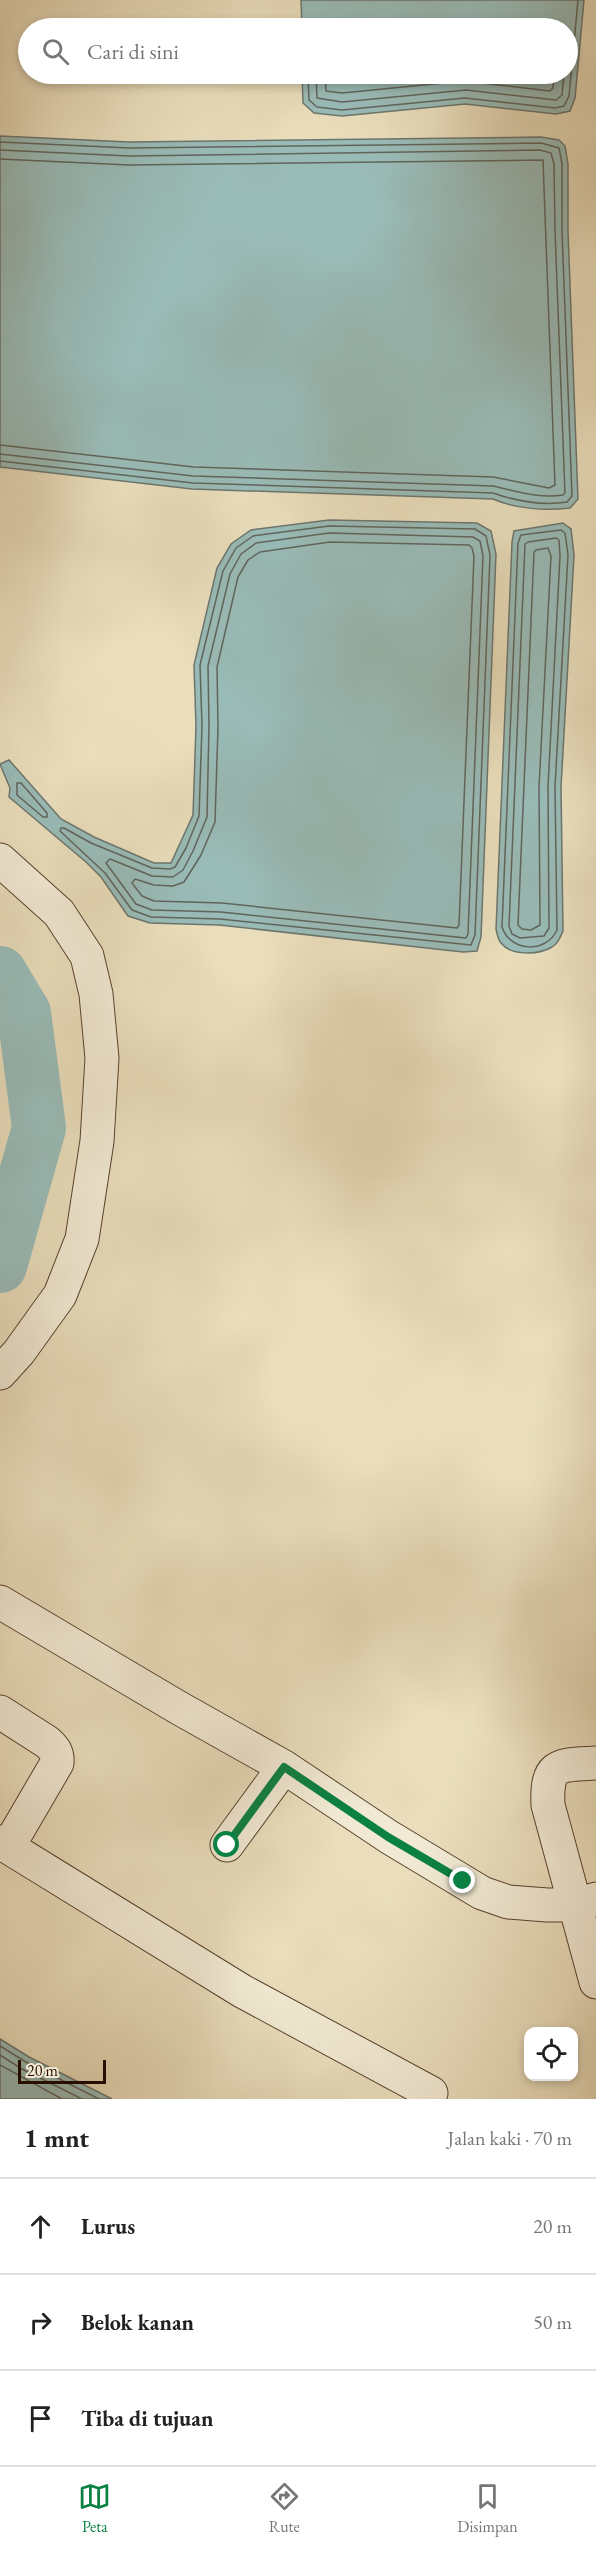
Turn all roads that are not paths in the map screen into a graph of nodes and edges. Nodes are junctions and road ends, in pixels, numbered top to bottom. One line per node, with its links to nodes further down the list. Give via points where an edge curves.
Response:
1 (0, 860): 2 (street, via 59,913 87,956 96,994 102,1058 96,1141 82,1239 60,1295)
2 (0, 1373)
3 (0, 1602): 6 (street)
4 (0, 1712): 7 (street, via 47,1742 58,1756)
5 (596, 1763): 9 (street, via 565,1765 549,1776 547,1785 548,1805)
6 (284, 1767): 8 (street); 9 (street, via 388,1837 489,1896 508,1902)
7 (4, 1845): 11 (street, via 242,1991)
8 (227, 1845)
9 (585, 1902): 10 (street)
10 (596, 1982)
11 (431, 2093)

